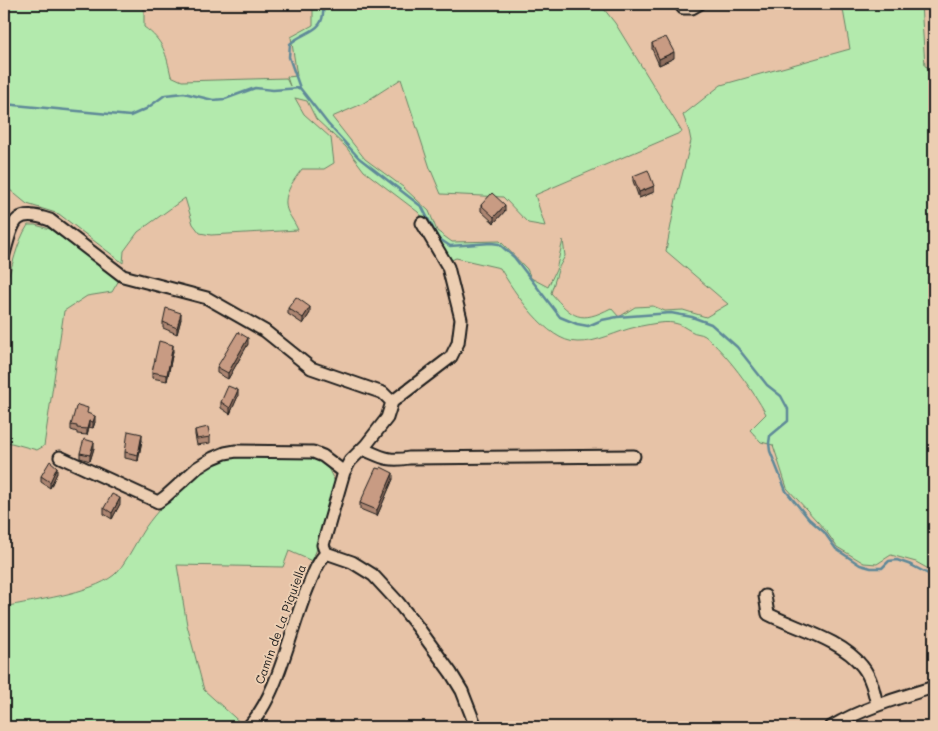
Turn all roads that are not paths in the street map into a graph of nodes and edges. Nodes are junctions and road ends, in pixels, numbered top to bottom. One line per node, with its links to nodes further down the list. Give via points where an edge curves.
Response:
1 (680, 4): 2 (street, via 683,8 692,8)
2 (699, 4)
3 (422, 223): 5 (street, Camín de La Piquiella, via 448,267 461,318 458,343 451,357)
4 (4, 254): 5 (street, via 16,220 24,214 50,220 123,276 207,298 264,331 311,368 382,393)
5 (392, 402): 6 (street, Camín de La Piquiella, via 387,418)
6 (363, 449): 7 (street, via 396,461 409,458); 9 (street, Camín de La Piquiella)
7 (634, 456)
8 (60, 457): 9 (street, via 158,502 197,468 213,458 236,451 313,452)
9 (344, 472): 10 (street, Camín de La Piquiella, via 323,545)
10 (326, 553): 14 (street, Camín de La Piquiella, via 303,599 272,690); 15 (street, via 373,574 397,601 452,673)
11 (765, 596): 13 (street, via 768,614 842,648 862,666 873,684)
12 (934, 687): 13 (street)
13 (877, 705): 16 (street)
14 (248, 727)
15 (476, 727)
16 (831, 727)

